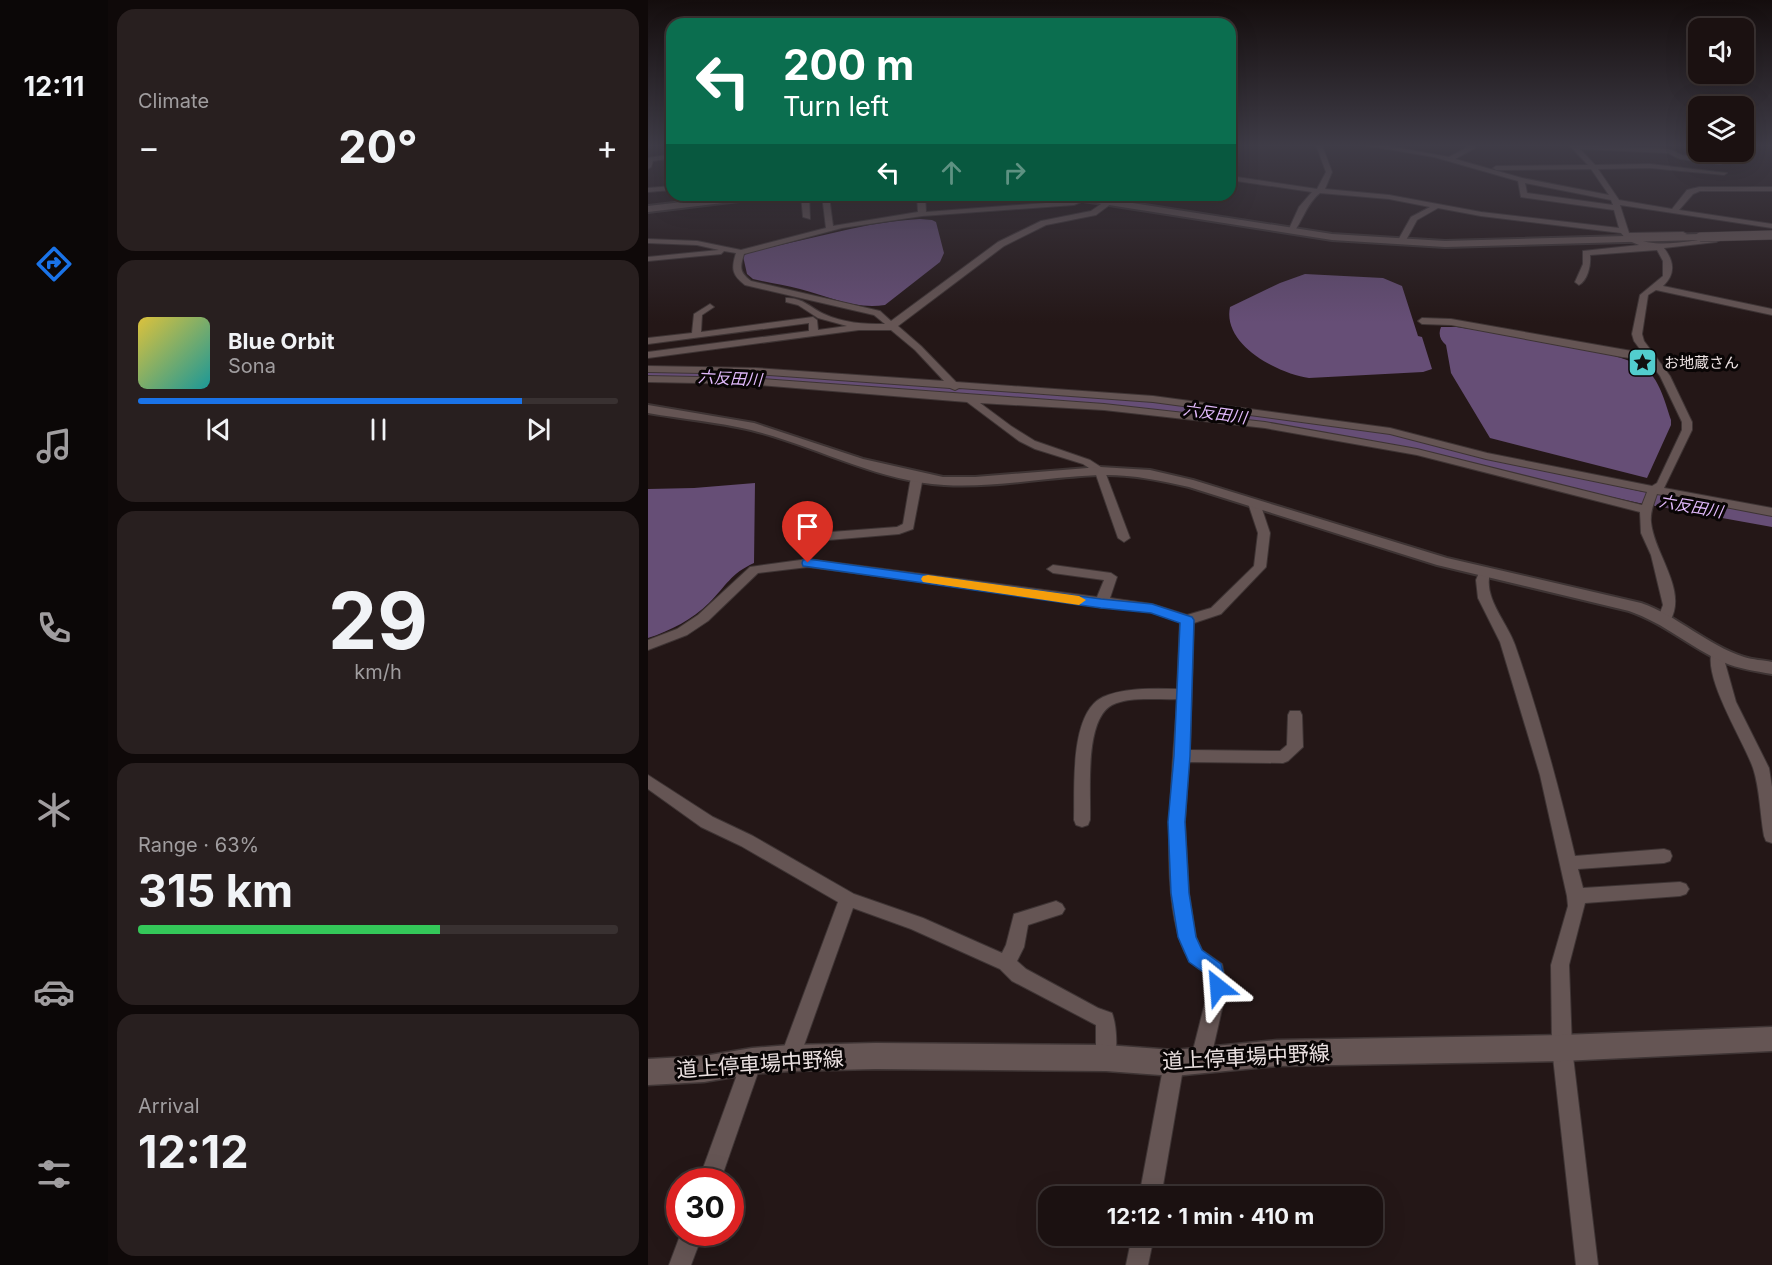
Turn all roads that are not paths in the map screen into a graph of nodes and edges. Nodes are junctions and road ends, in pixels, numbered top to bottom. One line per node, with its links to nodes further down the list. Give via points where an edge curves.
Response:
1 (689, 204): 14 (street)
2 (806, 204): 17 (street)
3 (826, 204): 19 (street)
4 (921, 204): 16 (street)
5 (1046, 204): 16 (street)
6 (1105, 204): 35 (street, via 1093,213 1035,226 1001,244 894,322)
7 (1121, 204): 20 (street)
8 (1307, 204): 20 (street, via 1296,217)
9 (1428, 204): 13 (street)
10 (1616, 204): 22 (street)
11 (1628, 204): 15 (street)
12 (1680, 204): 15 (street)
13 (1437, 206): 22 (street); 24 (street, via 1414,219)
14 (648, 209)
15 (1674, 211): 18 (street)
16 (922, 214): 19 (street)
17 (807, 217)
18 (1772, 226)
19 (830, 230): 26 (street)
20 (1292, 231): 24 (street)
21 (1772, 232): 22 (street); 22 (street, bridge, via 1700,237); 25 (street, via 1766,239)
22 (1627, 235): 24 (street, via 1445,244); 25 (street, via 1637,245)
23 (648, 241): 26 (street, via 697,243)
24 (1401, 242)
25 (1651, 246): 29 (street, via 1586,253 1587,264); 30 (street, via 1662,250 1668,261 1667,277)
26 (736, 251): 27 (street); 28 (street)
27 (648, 259)
28 (738, 275): 34 (street, via 730,280 754,294 801,303 813,313); 35 (street, via 758,286 877,313)
29 (1579, 282)
30 (1655, 287): 32 (street); 40 (street, via 1644,295 1637,334)
31 (710, 307): 37 (street, via 698,314)
32 (1772, 312)
33 (1422, 321): 40 (street, via 1451,322)
34 (859, 327): 35 (street); 36 (street)
35 (893, 327): 43 (street)
36 (813, 333): 37 (street, via 813,320); 39 (street)
37 (696, 334): 38 (street)
38 (648, 341)
39 (648, 356)
40 (1650, 357): 48 (street, via 1665,376 1687,422 1662,485)
41 (648, 369): 43 (street, via 755,370)
42 (648, 379): 44 (street, via 747,381)
43 (953, 386): 44 (street); 48 (street, via 1153,399 1321,420 1390,431 1486,456)
44 (969, 398): 46 (street, via 1031,443 1093,463); 50 (street, via 1114,408 1276,426 1417,452)
45 (648, 408): 47 (street, via 754,427)
46 (1100, 471): 47 (street, via 975,482); 49 (street, via 1150,474); 53 (street)
47 (917, 477): 52 (street, via 909,526)
48 (1653, 491): 50 (street); 51 (street)
49 (1254, 503): 55 (street); 58 (street, via 1264,533 1260,567 1216,611)
50 (1646, 509): 57 (street, via 1647,533 1670,605)
51 (1772, 512)
52 (805, 538)
53 (1124, 538)
54 (1053, 569): 56 (street, via 1111,577)
55 (1484, 573): 57 (street, via 1635,607); 69 (street, via 1485,598 1507,642 1548,775)
56 (1101, 604): 58 (street, via 1152,608); 59 (street, via 858,568 808,563 773,566 754,570 703,618 682,632)
57 (1665, 618): 60 (street)
58 (1187, 620): 62 (street)
59 (648, 645)
60 (1718, 651): 61 (street, via 1740,662); 67 (street, via 1729,702 1761,768)
61 (1772, 668)
62 (1184, 694): 64 (street); 66 (street, via 1123,697 1098,706 1087,730)
63 (1295, 715): 64 (street, via 1295,747 1283,757)
64 (1182, 756): 80 (street, via 1177,822 1185,926 1196,956 1215,970 1218,987)
65 (648, 781): 72 (street, via 707,822)
66 (1082, 820)
67 (1772, 836)
68 (1664, 856): 69 (street)
69 (1569, 863): 71 (street)
70 (1680, 889): 71 (street)
71 (1576, 896): 76 (street, via 1577,906 1560,965)
72 (848, 899): 74 (street, via 917,923); 78 (street)
73 (1056, 909): 74 (street, via 1020,919 1015,946)
74 (1006, 963): 77 (street, via 1019,975 1105,1019)
75 (1772, 1039): 76 (main road, 道上停車場中野線)
76 (1562, 1048): 80 (main road, 道上停車場中野線, via 1277,1053); 89 (street)
77 (1106, 1058): 78 (main road, 道上停車場中野線); 81 (main road, 道上停車場中野線)
78 (790, 1059): 79 (main road, 道上停車場中野線)
79 (752, 1061): 82 (main road, 道上停車場中野線); 83 (street)
80 (1200, 1062): 81 (main road, 道上停車場中野線)
81 (1174, 1063): 84 (street)
82 (648, 1072)
83 (715, 1168)
84 (1152, 1186)
85 (687, 1246): 87 (street)
86 (1141, 1246): 88 (street)
87 (680, 1265)
88 (1137, 1265)
89 (1587, 1265)

